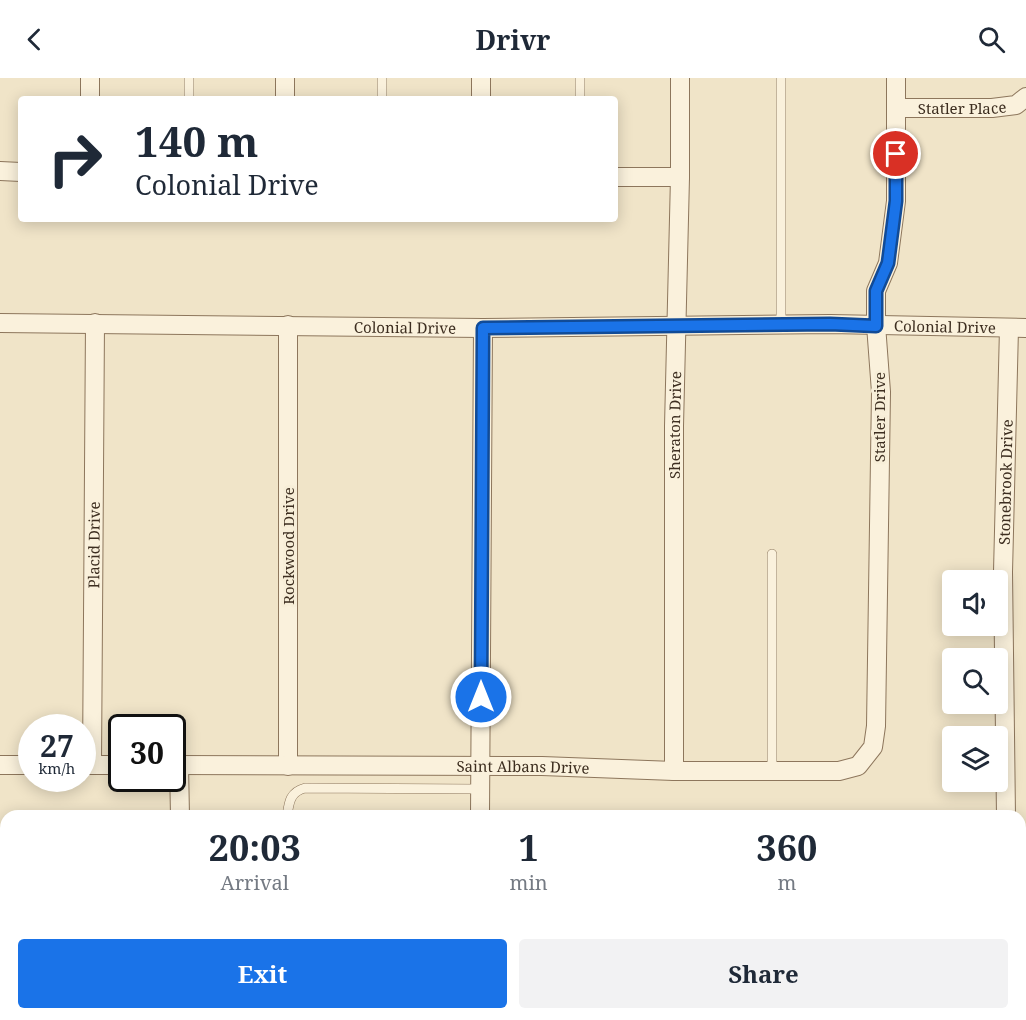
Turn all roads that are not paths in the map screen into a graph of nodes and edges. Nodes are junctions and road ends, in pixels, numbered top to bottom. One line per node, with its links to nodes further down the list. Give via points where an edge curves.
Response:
1 (90, 78): 10 (street)
2 (189, 78): 11 (lane)
3 (285, 78): 12 (street)
4 (382, 78): 13 (lane)
5 (481, 78): 14 (street)
6 (580, 78): 15 (lane)
7 (680, 78): 21 (street, Sheraton Drive)
8 (781, 78): 24 (lane)
9 (896, 78): 17 (street, Statler Drive)
10 (90, 96)
11 (189, 96)
12 (285, 96)
13 (382, 96)
14 (481, 96)
15 (580, 96)
16 (1026, 97): 17 (street, Statler Place, via 1016,105 1000,107)
17 (896, 108): 27 (street, Statler Drive, via 896,201 888,263 876,291)
18 (0, 171): 19 (street)
19 (18, 171)
20 (618, 177): 21 (street)
21 (680, 177): 26 (street, Sheraton Drive)
22 (0, 323): 23 (street, Colonial Drive)
23 (94, 323): 25 (street, Colonial Drive); 31 (street, Placid Drive)
24 (781, 324): 26 (street, Colonial Drive); 27 (street, Colonial Drive)
25 (288, 326): 28 (street, Colonial Drive); 36 (street, Rockwood Drive)
26 (677, 326): 28 (street, Colonial Drive); 38 (street, Sheraton Drive)
27 (876, 326): 29 (street, Colonial Drive); 32 (street, Statler Drive, via 881,393 876,726 873,747)
28 (483, 328): 37 (street)
29 (1018, 328): 45 (street, Stonebrook Drive, via 1003,572)
30 (772, 554): 39 (lane)
31 (88, 714)
32 (866, 756): 39 (street, Saint Albans Drive, via 858,766 839,771)
33 (0, 765): 34 (street)
34 (18, 765)
35 (186, 765): 36 (street, Saint Albans Drive)
36 (288, 766): 37 (street, Saint Albans Drive)
37 (481, 766): 38 (street, Saint Albans Drive); 40 (street)
38 (674, 771): 39 (street, Saint Albans Drive)
39 (772, 771)
40 (480, 789): 43 (lane, via 305,788 290,800); 44 (street)
41 (178, 792): 42 (street)
42 (180, 810)
43 (288, 810)
44 (480, 810)
45 (1006, 810)

